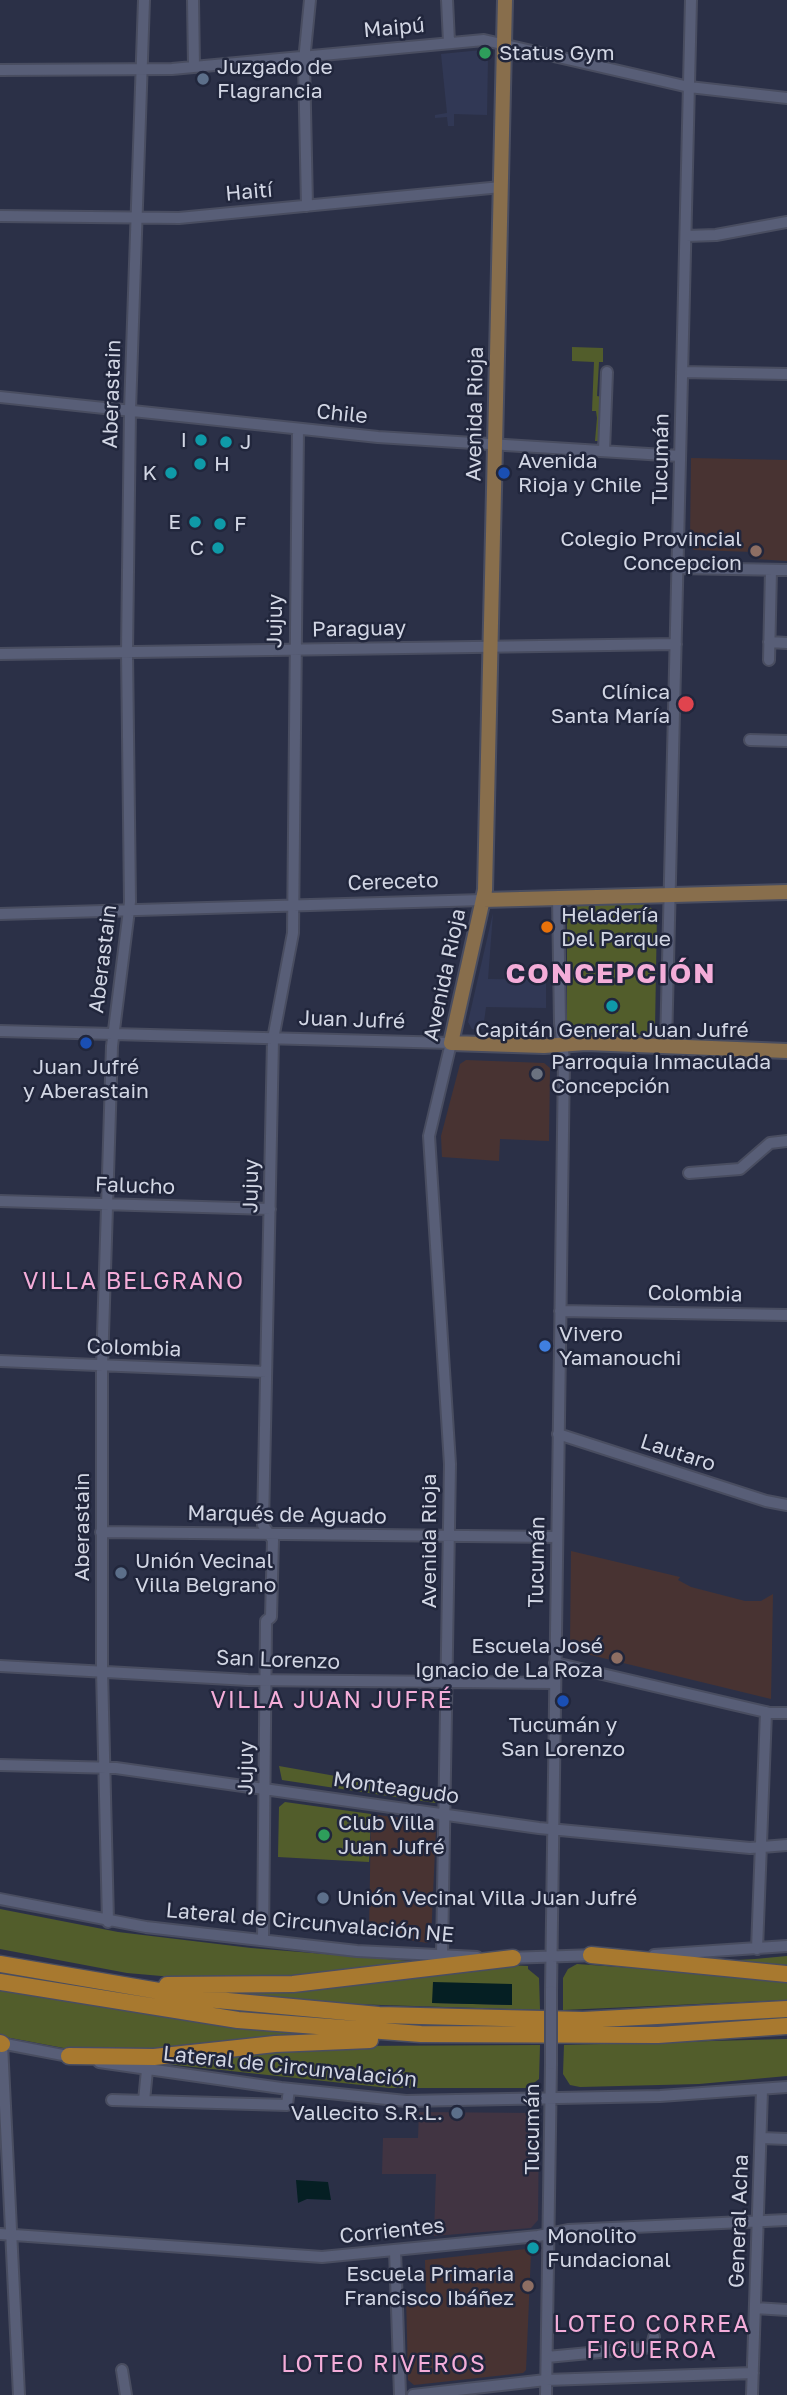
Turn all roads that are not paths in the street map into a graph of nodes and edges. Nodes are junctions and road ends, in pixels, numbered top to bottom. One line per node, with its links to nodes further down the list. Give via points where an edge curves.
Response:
1 (144, 0): 11 (street, Aberastain)
2 (193, 0): 10 (street)
3 (310, 0): 9 (street)
4 (447, 0): 7 (street)
5 (505, 0): 8 (main road, Avenida Rioja)
6 (691, 0): 13 (street, Tucumán)
7 (449, 42): 8 (street, Maipú); 9 (street, Maipú)
8 (505, 44): 13 (street, Maipú); 15 (main road, Avenida Rioja)
9 (305, 56): 10 (street, Maipú); 16 (street)
10 (194, 66): 11 (street, Maipú)
11 (142, 69): 12 (street, Maipú); 18 (street, Aberastain)
12 (0, 70)
13 (689, 87): 14 (street, Maipú); 20 (street, Tucumán)
14 (787, 98)
15 (502, 187): 16 (street, Haití); 27 (main road, Avenida Rioja)
16 (307, 206): 18 (street, Haití)
17 (0, 216): 18 (street, Haití)
18 (136, 219): 25 (street, Aberastain)
19 (787, 222): 20 (street)
20 (685, 236): 22 (street, Tucumán)
21 (607, 372): 28 (street)
22 (682, 372): 23 (street); 29 (street, Tucumán)
23 (787, 374)
24 (0, 397): 25 (street, Chile)
25 (130, 410): 26 (street, Chile); 38 (street, Aberastain)
26 (298, 429): 27 (street, Chile); 37 (street, Jujuy)
27 (496, 445): 28 (street, Chile); 36 (main road, Avenida Rioja)
28 (604, 451): 29 (street, Chile)
29 (680, 456): 30 (street, Tucumán)
30 (677, 568): 31 (street); 35 (street, Tucumán)
31 (771, 570): 32 (street); 33 (street)
32 (787, 570)
33 (769, 642): 34 (street); 40 (street)
34 (787, 643)
35 (676, 644): 36 (street, Paraguay); 44 (street, Tucumán)
36 (490, 647): 37 (street, Paraguay); 46 (main road, Avenida Rioja)
37 (294, 650): 38 (street, Paraguay); 47 (street, Jujuy)
38 (127, 652): 39 (street, Paraguay); 48 (street, Aberastain)
39 (0, 654)
40 (769, 660)
41 (750, 740): 42 (street)
42 (787, 741)
43 (787, 892): 44 (main road, Cereceto)
44 (670, 895): 45 (main road, Cereceto); 55 (street, Tucumán)
45 (558, 898): 46 (main road, Cereceto); 54 (street, Tucumán)
46 (483, 900): 47 (street, Cereceto); 53 (main road, Avenida Rioja)
47 (293, 907): 48 (street, Cereceto); 52 (street, Jujuy, via 293,933)
48 (129, 911): 49 (street, Cereceto); 51 (street, Aberastain)
49 (0, 914)
50 (0, 1031): 51 (street, Juan Jufré)
51 (113, 1034): 52 (street, Juan Jufré); 60 (street, Aberastain)
52 (274, 1039): 53 (street, Juan Jufré); 61 (street, Jujuy)
53 (452, 1043): 54 (main road, Juan Jufré); 71 (street, Avenida Rioja, via 429,1136)
54 (562, 1044): 55 (main road, Juan Jufré); 62 (street, Tucumán)
55 (666, 1046): 56 (main road, Juan Jufré)
56 (787, 1051)
57 (787, 1141): 58 (street, via 770,1143 740,1169)
58 (689, 1173)
59 (0, 1201): 60 (street, Falucho)
60 (108, 1204): 61 (street, Falucho); 65 (street, Aberastain)
61 (270, 1209): 66 (street, Jujuy)
62 (561, 1311): 63 (street, Colombia); 67 (street, Tucumán)
63 (787, 1315)
64 (0, 1361): 65 (street, Colombia)
65 (102, 1367): 66 (street, Colombia); 69 (street, Aberastain)
66 (266, 1372): 70 (street, Jujuy, via 263,1525)
67 (558, 1434): 68 (street, Lautaro); 72 (street, Tucumán)
68 (787, 1505)
69 (101, 1532): 70 (street, Marqués de Aguado); 75 (street, Aberastain)
70 (269, 1534): 71 (street, Marqués de Aguado); 76 (street, Jujuy, via 273,1540 272,1591 271,1617 266,1621)
71 (451, 1536): 72 (street, Marqués de Aguado); 77 (street, Avenida Rioja)
72 (557, 1537): 73 (street, Tucumán)
73 (555, 1663): 78 (street, Tucumán); 79 (street)
74 (0, 1666): 75 (street, San Lorenzo)
75 (102, 1670): 76 (street, San Lorenzo); 82 (street, Aberastain)
76 (266, 1680): 77 (street, San Lorenzo); 83 (street, Jujuy)
77 (449, 1682): 78 (street, San Lorenzo); 84 (street, Avenida Rioja)
78 (554, 1683): 85 (street, Tucumán)
79 (766, 1712): 80 (street); 87 (street)
80 (787, 1713)
81 (0, 1765): 82 (street, Monteagudo)
82 (104, 1768): 83 (street, Monteagudo); 89 (street, Aberastain)
83 (265, 1789): 84 (street, Monteagudo); 90 (street, Jujuy)
84 (446, 1814): 85 (street, Monteagudo); 93 (street, Avenida Rioja)
85 (552, 1829): 87 (street, Monteagudo); 96 (street, Tucumán)
86 (787, 1844): 87 (street, Monteagudo)
87 (760, 1846): 92 (street)
88 (0, 1899): 89 (street, Lateral de Circunvalación NE)
89 (108, 1922): 90 (street, Lateral de Circunvalación NE)
90 (263, 1940): 93 (street, Lateral de Circunvalación NE)
91 (787, 1945): 92 (street, Lateral de Circunvalación NE)
92 (757, 1949): 94 (street, Lateral de Circunvalación NE)
93 (442, 1955): 97 (street, Lateral de Circunvalación NE)
94 (591, 1955): 96 (street, Lateral de Circunvalación NE); 99 (highway)
95 (0, 1956): 100 (highway)
96 (551, 1956): 97 (street, Lateral de Circunvalación NE); 113 (street, Tucumán, bridge)
97 (513, 1958): 102 (highway, via 293,1984)
98 (0, 1964): 100 (highway)
99 (787, 1974)
100 (60, 1976): 102 (highway)
101 (0, 1982): 105 (highway, via 238,2020)
102 (96, 1982): 103 (highway, via 277,2007 446,2018 628,2019)
103 (787, 2009)
104 (787, 2028): 105 (highway, via 633,2036)
105 (481, 2036): 107 (highway, via 275,2044 154,2057)
106 (1, 2043): 107 (street, Lateral de Circunvalación); 121 (street)
107 (69, 2056): 108 (street, Lateral de Circunvalación)
108 (147, 2070): 109 (street, Lateral de Circunvalación); 115 (street)
109 (267, 2086): 111 (street, Lateral de Circunvalación); 116 (street)
110 (787, 2087): 112 (street, Lateral de Circunvalación)
111 (289, 2089): 113 (street, Lateral de Circunvalación, via 406,2101); 116 (street, via 287,2105)
112 (762, 2090): 113 (street, Lateral de Circunvalación); 117 (street, General Acha)
113 (551, 2099): 122 (street, Tucumán)
114 (112, 2100): 115 (street)
115 (144, 2101): 116 (street)
116 (265, 2104)
117 (761, 2138): 118 (street); 119 (street, General Acha)
118 (787, 2139)
119 (759, 2220): 120 (street, Corrientes); 122 (street, Corrientes); 124 (street, General Acha)
120 (787, 2220)
121 (6, 2234): 123 (street, Corrientes, via 309,2257); 131 (street)
122 (550, 2234): 123 (street, Corrientes); 127 (street, Tucumán)
123 (395, 2250): 133 (street)
124 (755, 2308): 125 (street); 129 (street, General Acha)
125 (787, 2310)
126 (654, 2337): 127 (street, via 652,2347)
127 (547, 2357): 130 (street, Tucumán)
128 (122, 2370): 132 (street)
129 (753, 2373): 130 (street); 136 (street, General Acha)
130 (547, 2380): 134 (street); 135 (street, Tucumán)
131 (19, 2395)
132 (127, 2395)
133 (400, 2395)
134 (413, 2395)
135 (546, 2395)
136 (752, 2395): 137 (street)
137 (760, 2395)

